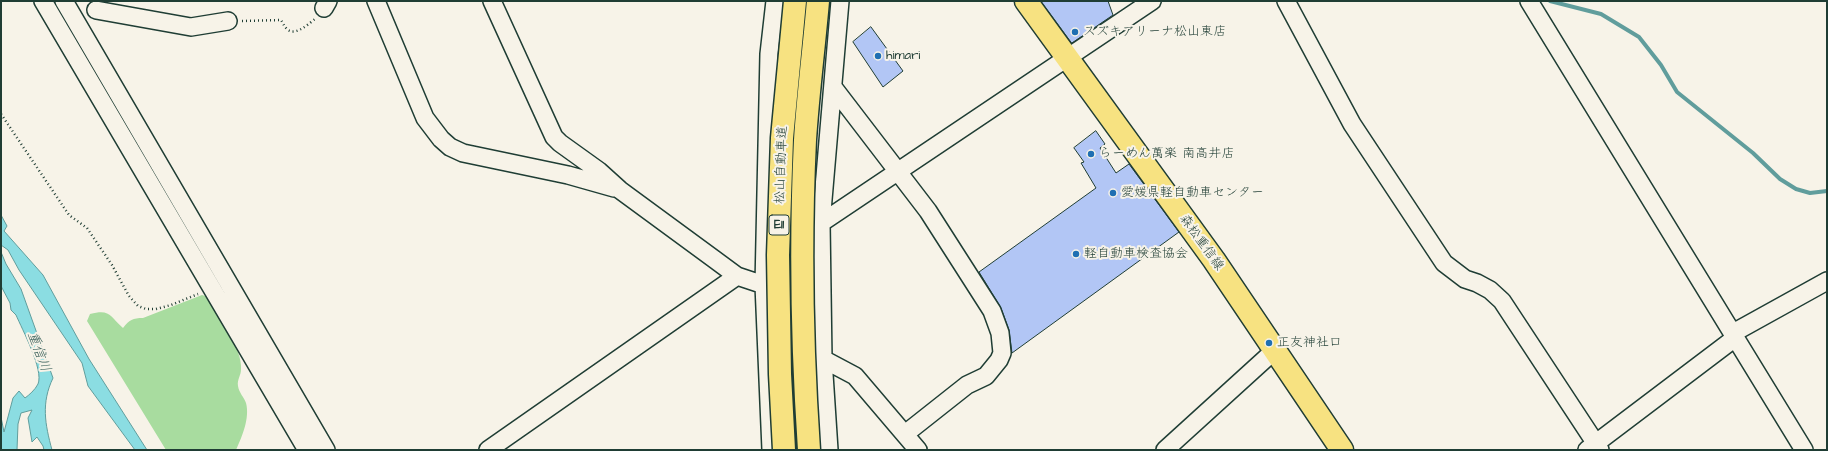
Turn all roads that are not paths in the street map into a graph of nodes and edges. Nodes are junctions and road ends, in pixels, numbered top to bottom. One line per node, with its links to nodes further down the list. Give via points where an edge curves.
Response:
1 (43, 1): 29 (street)
2 (64, 1): 15 (street)
3 (376, 1): 19 (street, via 425,118 432,130 450,148 480,158 568,175)
4 (492, 1): 19 (street, via 554,137)
5 (775, 1): 23 (street, via 769,54)
6 (795, 1): 33 (main road, 松山自動車道 / E11, bridge, via 782,138 778,255)
7 (818, 1): 34 (main road, 松山自動車道 / E11, bridge, via 805,139 802,255 804,373)
8 (840, 1): 17 (street)
9 (1026, 1): 16 (main road, 森松重信線)
10 (1152, 1): 16 (street)
11 (1286, 1): 28 (street, via 1352,124 1444,264 1465,279 1490,290 1502,301)
12 (1529, 1): 24 (street)
13 (96, 6): 14 (street, via 191,27); 15 (street, via 94,16)
14 (228, 22)
15 (82, 34): 30 (street)
16 (1068, 58): 18 (street); 25 (main road, 森松重信線, via 1214,260)
17 (833, 87): 18 (street); 20 (street)
18 (898, 172): 20 (street); 27 (street, via 928,211 992,311 1000,333 1002,353 986,376 968,385)
19 (620, 190): 21 (street)
20 (821, 223): 26 (street)
21 (738, 276): 23 (street); 31 (street)
22 (1827, 281): 24 (street)
23 (764, 285): 26 (street); 32 (street)
24 (1734, 336): 28 (street); 39 (street)
25 (1274, 350): 37 (street); 38 (main road, 森松重信線)
26 (823, 359): 27 (street, via 855,376); 35 (street)
27 (905, 434): 36 (street)
28 (1594, 448)
29 (306, 450)
30 (326, 450)
31 (488, 450)
32 (771, 450)
33 (784, 450)
34 (809, 450)
35 (829, 450)
36 (918, 450)
37 (1165, 450)
38 (1342, 450)
39 (1804, 450)

